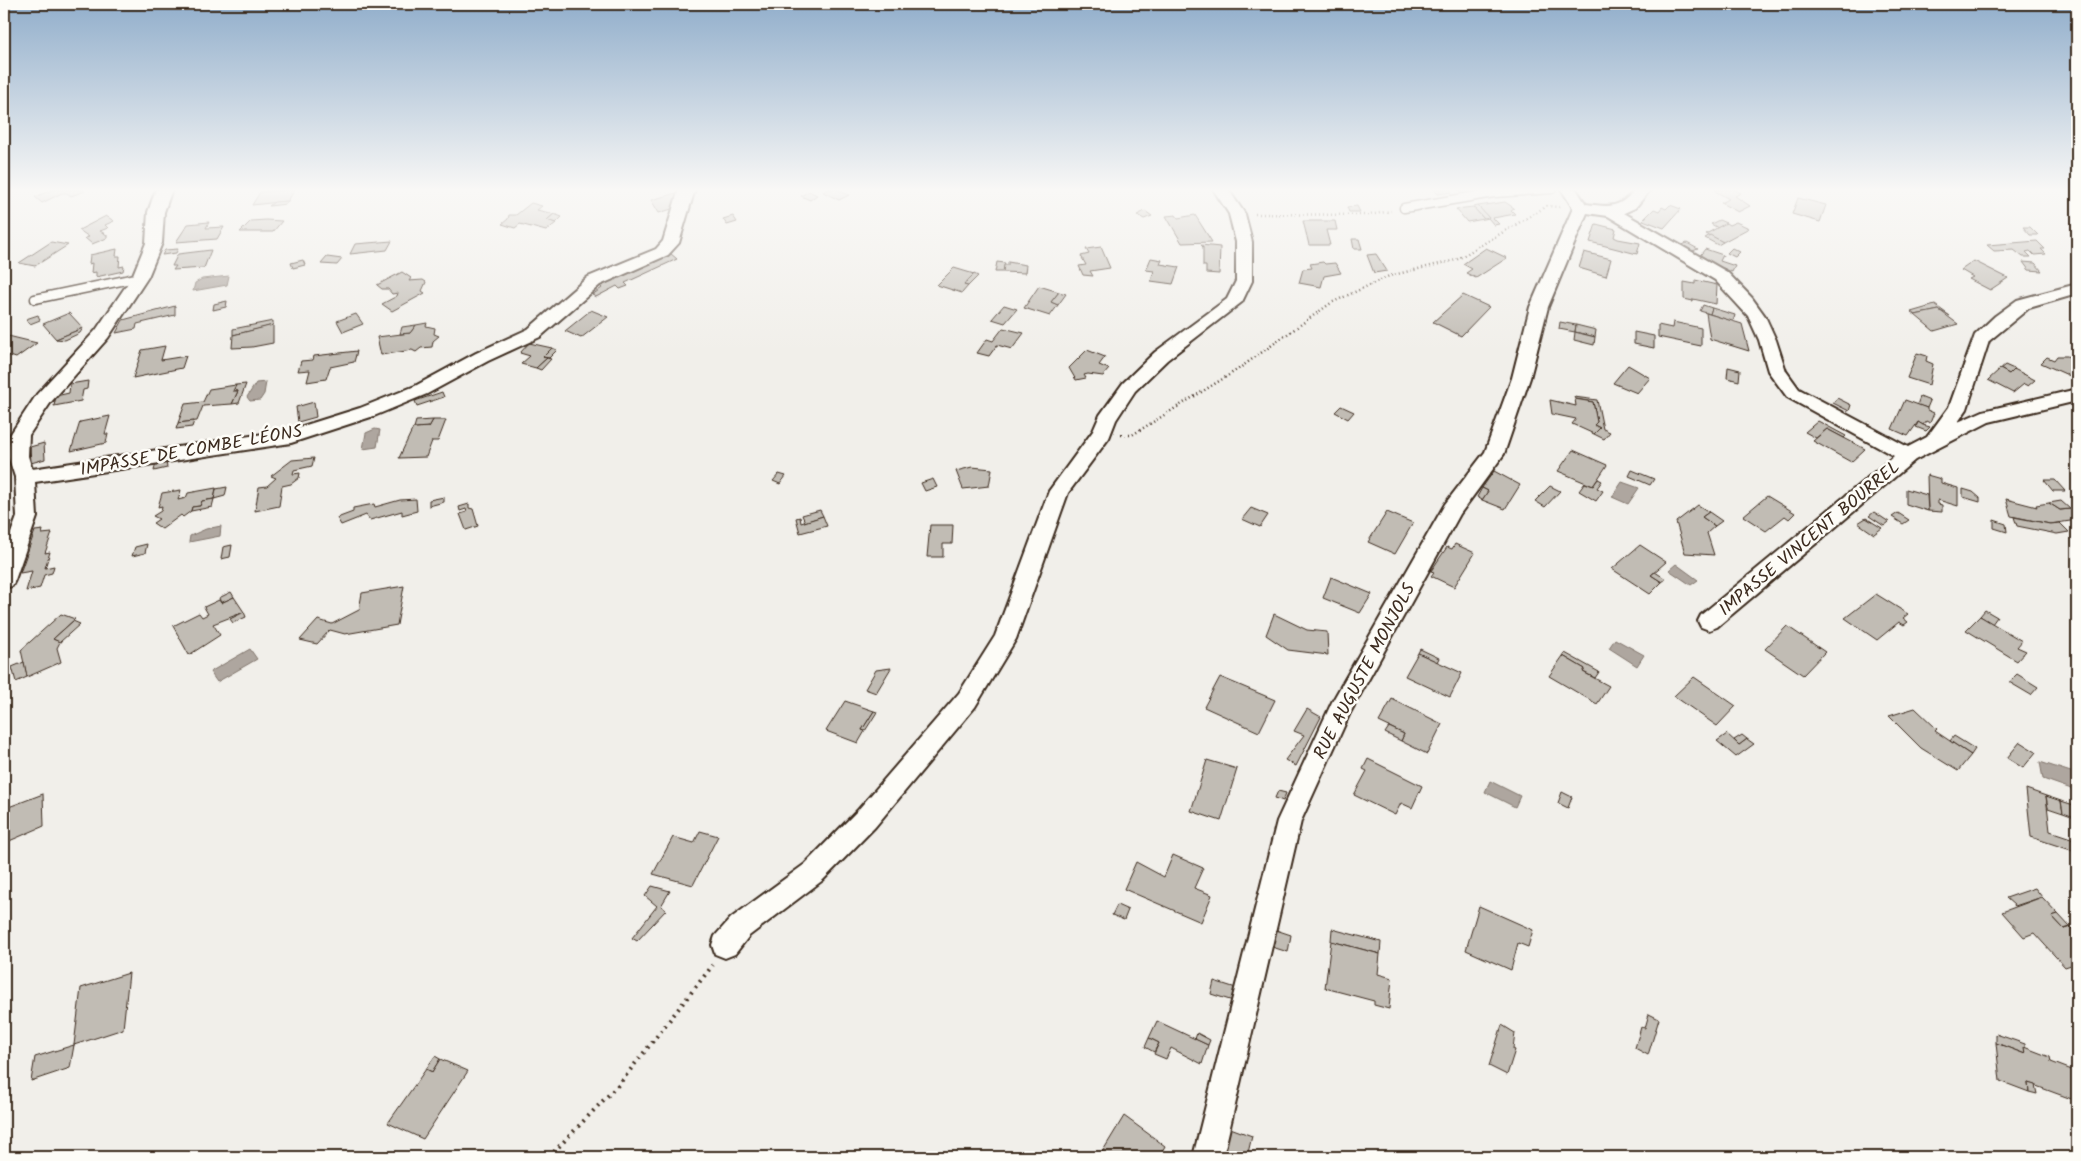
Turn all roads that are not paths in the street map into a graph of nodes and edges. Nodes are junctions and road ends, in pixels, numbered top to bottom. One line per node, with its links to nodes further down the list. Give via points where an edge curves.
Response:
1 (154, 243): 6 (street)
2 (671, 243): 12 (street, IMPASSE DE COMBE LÉONS, via 662,252 594,281 534,333 482,356 421,390 367,412 291,436)
3 (1243, 243): 15 (street, via 1246,258 1244,282 1234,302 1161,356 1129,387 1107,419 1102,434 1059,491 1005,640 966,700 866,819 814,872 740,927)
4 (1566, 243): 16 (street, RUE AUGUSTE MONJOLS, via 1539,307 1521,378 1494,454 1452,509 1340,709 1289,821)
5 (1665, 243): 11 (street, via 1721,276 1736,290 1764,330 1780,380 1793,393)
6 (140, 277): 8 (lane); 12 (street, via 102,334 30,417 20,435 18,456)
7 (2077, 289): 10 (street, via 2023,304 1981,339 1958,409)
8 (35, 299)
9 (2077, 395): 10 (street, via 1983,417)
10 (1933, 441): 11 (street)
11 (1908, 454): 14 (street, IMPASSE VINCENT BOURREL)
12 (25, 477): 13 (street, via 27,517)
13 (4, 580)
14 (1709, 621)
15 (725, 945)
16 (1208, 1157)

